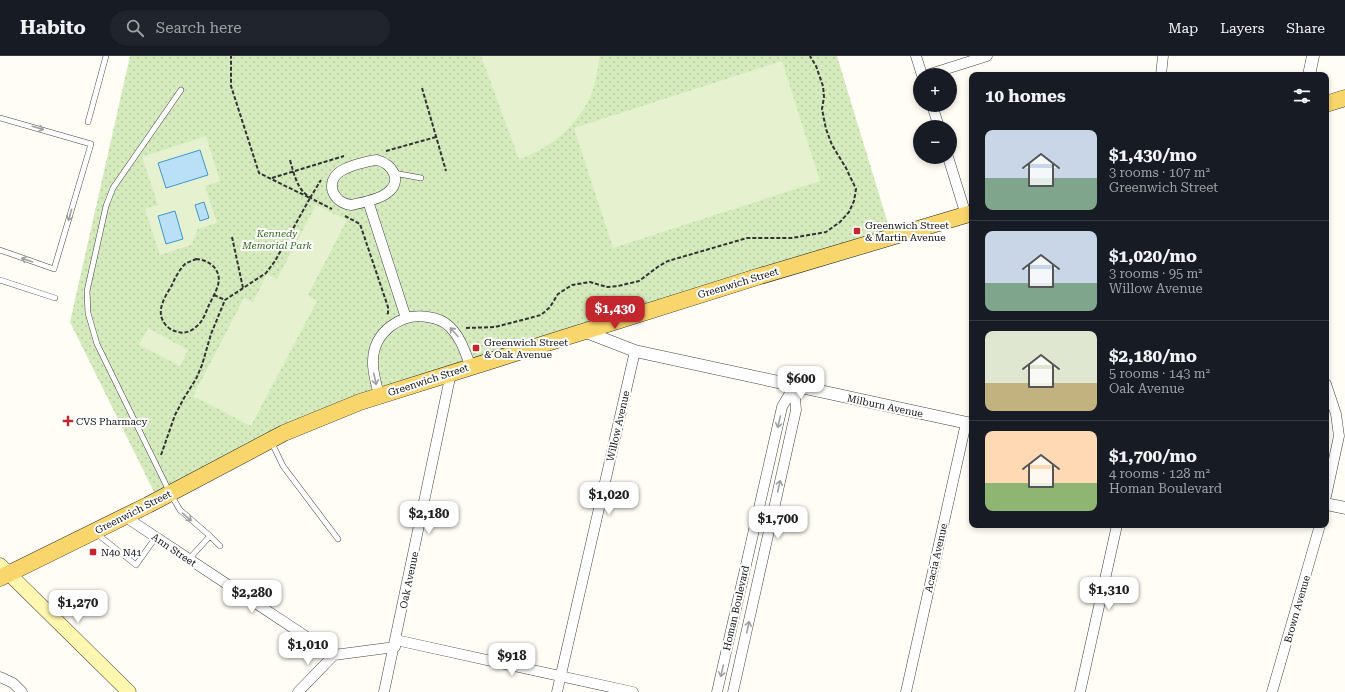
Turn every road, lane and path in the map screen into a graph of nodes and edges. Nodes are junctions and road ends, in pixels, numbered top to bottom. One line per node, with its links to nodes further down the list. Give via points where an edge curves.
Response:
1 (106, 56): 19 (lane)
2 (231, 56): 25 (path, via 231,86 259,173)
3 (810, 56): 38 (path, via 823,86 822,109 826,129 856,189 849,212 840,222 826,232 792,238 747,238 668,261 639,281 618,286 607,287 590,282 572,285 558,294 550,307 541,314 495,327)
4 (916, 56): 9 (street)
5 (987, 56): 10 (street)
6 (1163, 56): 11 (street)
7 (1306, 56): 12 (street)
8 (1313, 56): 13 (street)
9 (920, 68)
10 (949, 68)
11 (1161, 72)
12 (1308, 72)
13 (1309, 72)
14 (422, 88): 22 (path)
15 (181, 90): 48 (lane, via 113,188 106,206 87,291 88,313 97,344)
16 (1345, 98): 17 (main road)
17 (1329, 103)
18 (0, 118): 30 (lane, one-way to 30, via 91,144 54,269)
19 (88, 122)
20 (290, 160): 25 (path, via 296,182)
21 (951, 164): 27 (street)
22 (446, 171)
23 (394, 173): 24 (lane); 26 (street, via 395,179 391,190); 26 (street, via 388,164 377,160 344,169 335,176 333,193 340,202 351,205)
24 (421, 178)
25 (310, 198): 32 (path, via 275,261 266,273)
26 (368, 201): 37 (street)
27 (969, 214): 39 (main road, Greenwich Street, via 757,277)
28 (360, 224): 36 (path, via 388,307)
29 (232, 237): 32 (path)
30 (0, 250)
31 (0, 280): 34 (lane)
32 (243, 288): 35 (path)
33 (214, 295): 33 (path, via 218,284 217,271 208,262 196,259 190,261 180,270 163,300 160,314 172,331 191,331 201,322); 35 (path)
34 (55, 298)
35 (225, 300): 48 (path, via 202,365 175,415)
36 (385, 318)
37 (406, 318): 38 (street, via 436,318); 45 (street, one-way to 45, via 393,324 376,346 373,360)
38 (451, 329): 41 (street, one-way to 38, via 459,337)
39 (586, 332): 40 (street); 41 (main road, Greenwich Street)
40 (635, 351): 43 (street, Milburn Avenue); 67 (street, Willow Avenue)
41 (471, 367): 42 (main road, Greenwich Street)
42 (451, 373): 45 (main road, Greenwich Street); 65 (street, Oak Avenue)
43 (794, 386): 46 (street, Milburn Avenue); 61 (street, Homan Boulevard, one-way to 61, via 782,406); 62 (street, Homan Boulevard, one-way to 43, via 796,410)
44 (1329, 393): 49 (street, via 1336,414 1339,436)
45 (379, 396): 47 (main road, Greenwich Street)
46 (969, 424): 77 (street, Acacia Avenue)
47 (271, 440): 50 (main road, Greenwich Street); 59 (lane, via 283,466)
48 (157, 467): 50 (lane)
49 (1329, 482)
50 (170, 493): 53 (main road, Greenwich Street); 57 (lane, one-way to 57, via 180,510)
51 (1329, 505): 52 (street)
52 (1345, 508)
53 (124, 516): 56 (main road, Greenwich Street); 58 (street, Ann Street)
54 (1116, 528): 78 (street)
55 (1319, 528): 79 (street, Brown Avenue)
56 (94, 531): 58 (lane, via 136,565); 64 (main road, Greenwich Street)
57 (210, 536): 60 (lane); 63 (lane)
58 (156, 537): 63 (street, Ann Street)
59 (338, 539)
60 (220, 546)
61 (750, 547): 62 (lane); 75 (street, Homan Boulevard, one-way to 75)
62 (765, 551): 76 (street, Homan Boulevard, one-way to 62)
63 (189, 559): 66 (street, Ann Street)
64 (3, 572): 70 (main road)
65 (395, 644): 66 (street); 67 (street); 72 (street, Oak Avenue)
66 (334, 655): 71 (street)
67 (561, 676): 73 (street, Willow Avenue); 74 (street)
68 (0, 677): 69 (street, via 13,683)
69 (22, 692)
70 (129, 692)
71 (298, 692)
72 (384, 692)
73 (557, 692)
74 (633, 692)
75 (717, 692)
76 (733, 692)
77 (906, 692)
78 (1080, 692)
79 (1272, 692)

